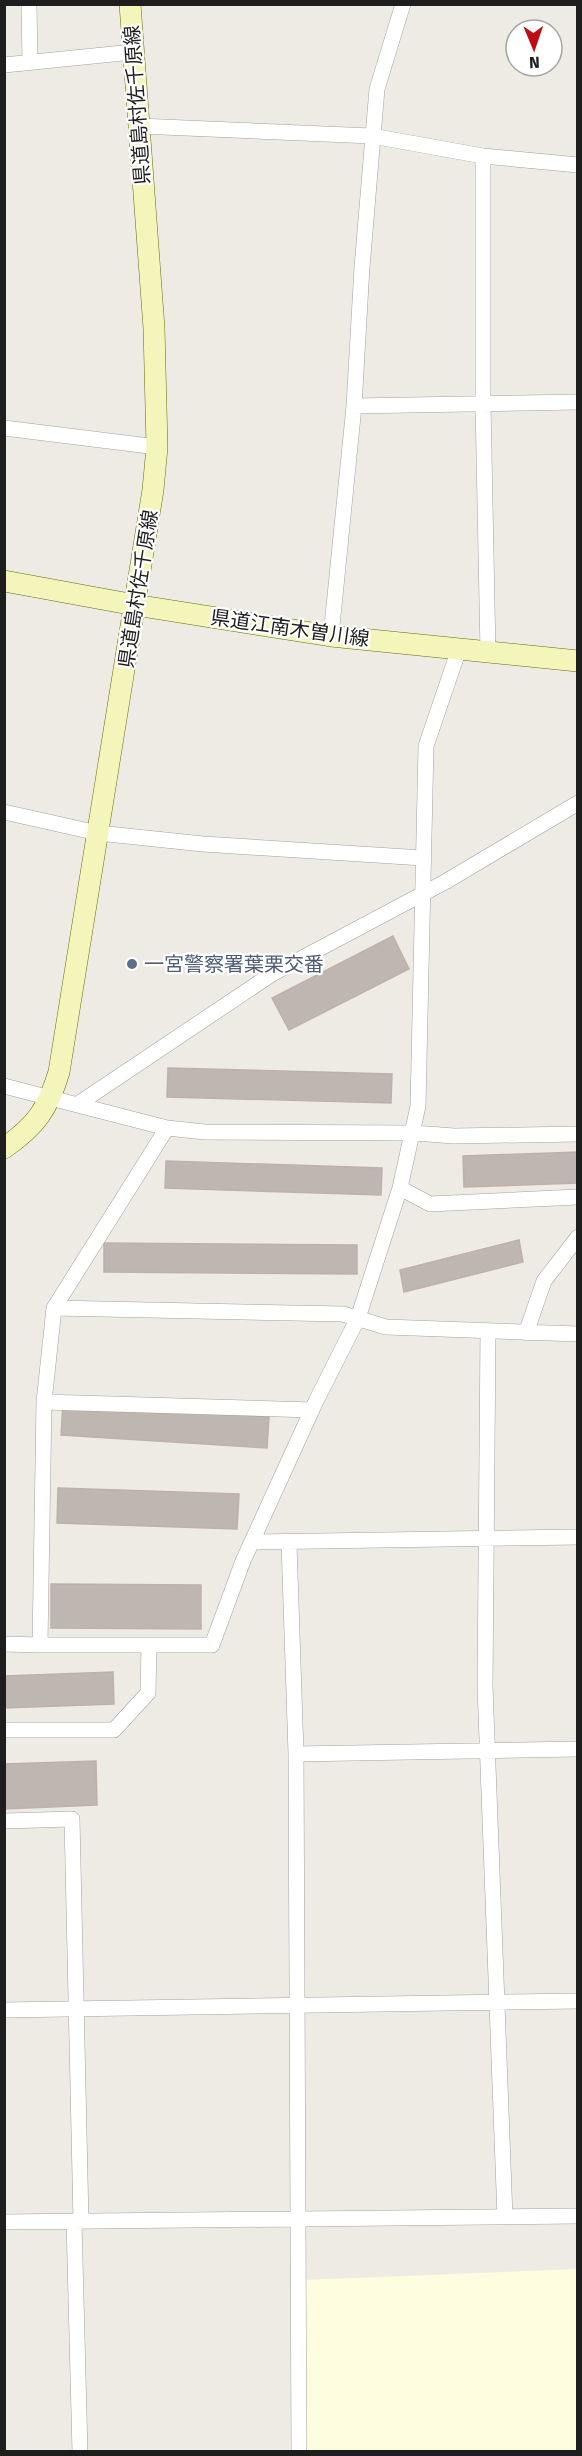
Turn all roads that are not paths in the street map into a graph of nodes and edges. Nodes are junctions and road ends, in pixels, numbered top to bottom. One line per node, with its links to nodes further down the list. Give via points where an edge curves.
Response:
1 (29, 4): 5 (street)
2 (130, 4): 4 (main road, 県道島村佐千原線)
3 (403, 4): 8 (street, via 377,88)
4 (133, 52): 5 (street); 7 (main road, 県道島村佐千原線)
5 (30, 61): 6 (street)
6 (4, 65)
7 (139, 126): 8 (street); 15 (main road, 県道島村佐千原線, via 154,328)
8 (372, 136): 9 (street); 13 (street)
9 (483, 156): 10 (street); 12 (street)
10 (578, 165)
11 (578, 402): 12 (street)
12 (483, 404): 13 (street); 20 (street)
13 (354, 406): 18 (street)
14 (4, 428): 15 (street)
15 (157, 447): 17 (main road, 県道島村佐千原線, via 148,536)
16 (4, 581): 17 (main road, 県道江南木曽川線)
17 (135, 605): 18 (main road, 県道江南木曽川線); 24 (main road, 県道島村佐千原線)
18 (331, 636): 19 (main road, 県道江南木曽川線)
19 (459, 649): 20 (main road, 県道江南木曽川線); 25 (street, via 426,746)
20 (488, 652): 21 (main road, 県道江南木曽川線)
21 (578, 661)
22 (578, 803): 26 (street)
23 (4, 812): 24 (street)
24 (98, 833): 25 (street); 28 (main road, 県道島村佐千原線, via 68,1027)
25 (423, 858): 26 (street)
26 (422, 894): 29 (street, via 272,974); 31 (street, via 418,1106)
27 (4, 1086): 28 (street)
28 (52, 1097): 29 (street); 33 (main road, 県道島村佐千原線, via 25,1134)
29 (78, 1104): 30 (street)
30 (167, 1128): 31 (street, via 205,1132); 37 (street)
31 (414, 1133): 32 (street); 34 (street)
32 (578, 1134)
33 (4, 1148)
34 (400, 1188): 35 (street, via 430,1204); 38 (street)
35 (578, 1197)
36 (578, 1237): 40 (street, via 544,1281)
37 (54, 1308): 38 (street, via 343,1314); 42 (street)
38 (358, 1318): 39 (street, via 386,1327); 43 (street)
39 (488, 1332): 40 (street); 45 (street)
40 (526, 1333): 41 (street)
41 (578, 1334)
42 (44, 1402): 43 (street); 49 (street)
43 (312, 1410): 46 (street)
44 (578, 1537): 45 (street)
45 (488, 1539): 47 (street); 53 (street)
46 (252, 1542): 47 (street); 50 (street, via 212,1645)
47 (289, 1543): 54 (street)
48 (4, 1644): 49 (street)
49 (40, 1645): 50 (street)
50 (149, 1645): 51 (street, via 148,1693 114,1731)
51 (4, 1730)
52 (578, 1749): 53 (street)
53 (488, 1752): 54 (street); 57 (street)
54 (296, 1754): 58 (street)
55 (4, 1821): 59 (street, via 72,1819)
56 (578, 2001): 57 (street)
57 (497, 2002): 58 (street); 63 (street)
58 (296, 2004): 59 (street); 62 (street)
59 (76, 2008): 60 (street); 64 (street)
60 (4, 2010)
61 (578, 2216): 63 (street)
62 (298, 2217): 63 (street); 64 (street); 67 (street)
63 (505, 2217)
64 (78, 2221): 65 (street); 66 (street)
65 (4, 2222)
66 (80, 2451)
67 (298, 2451)

